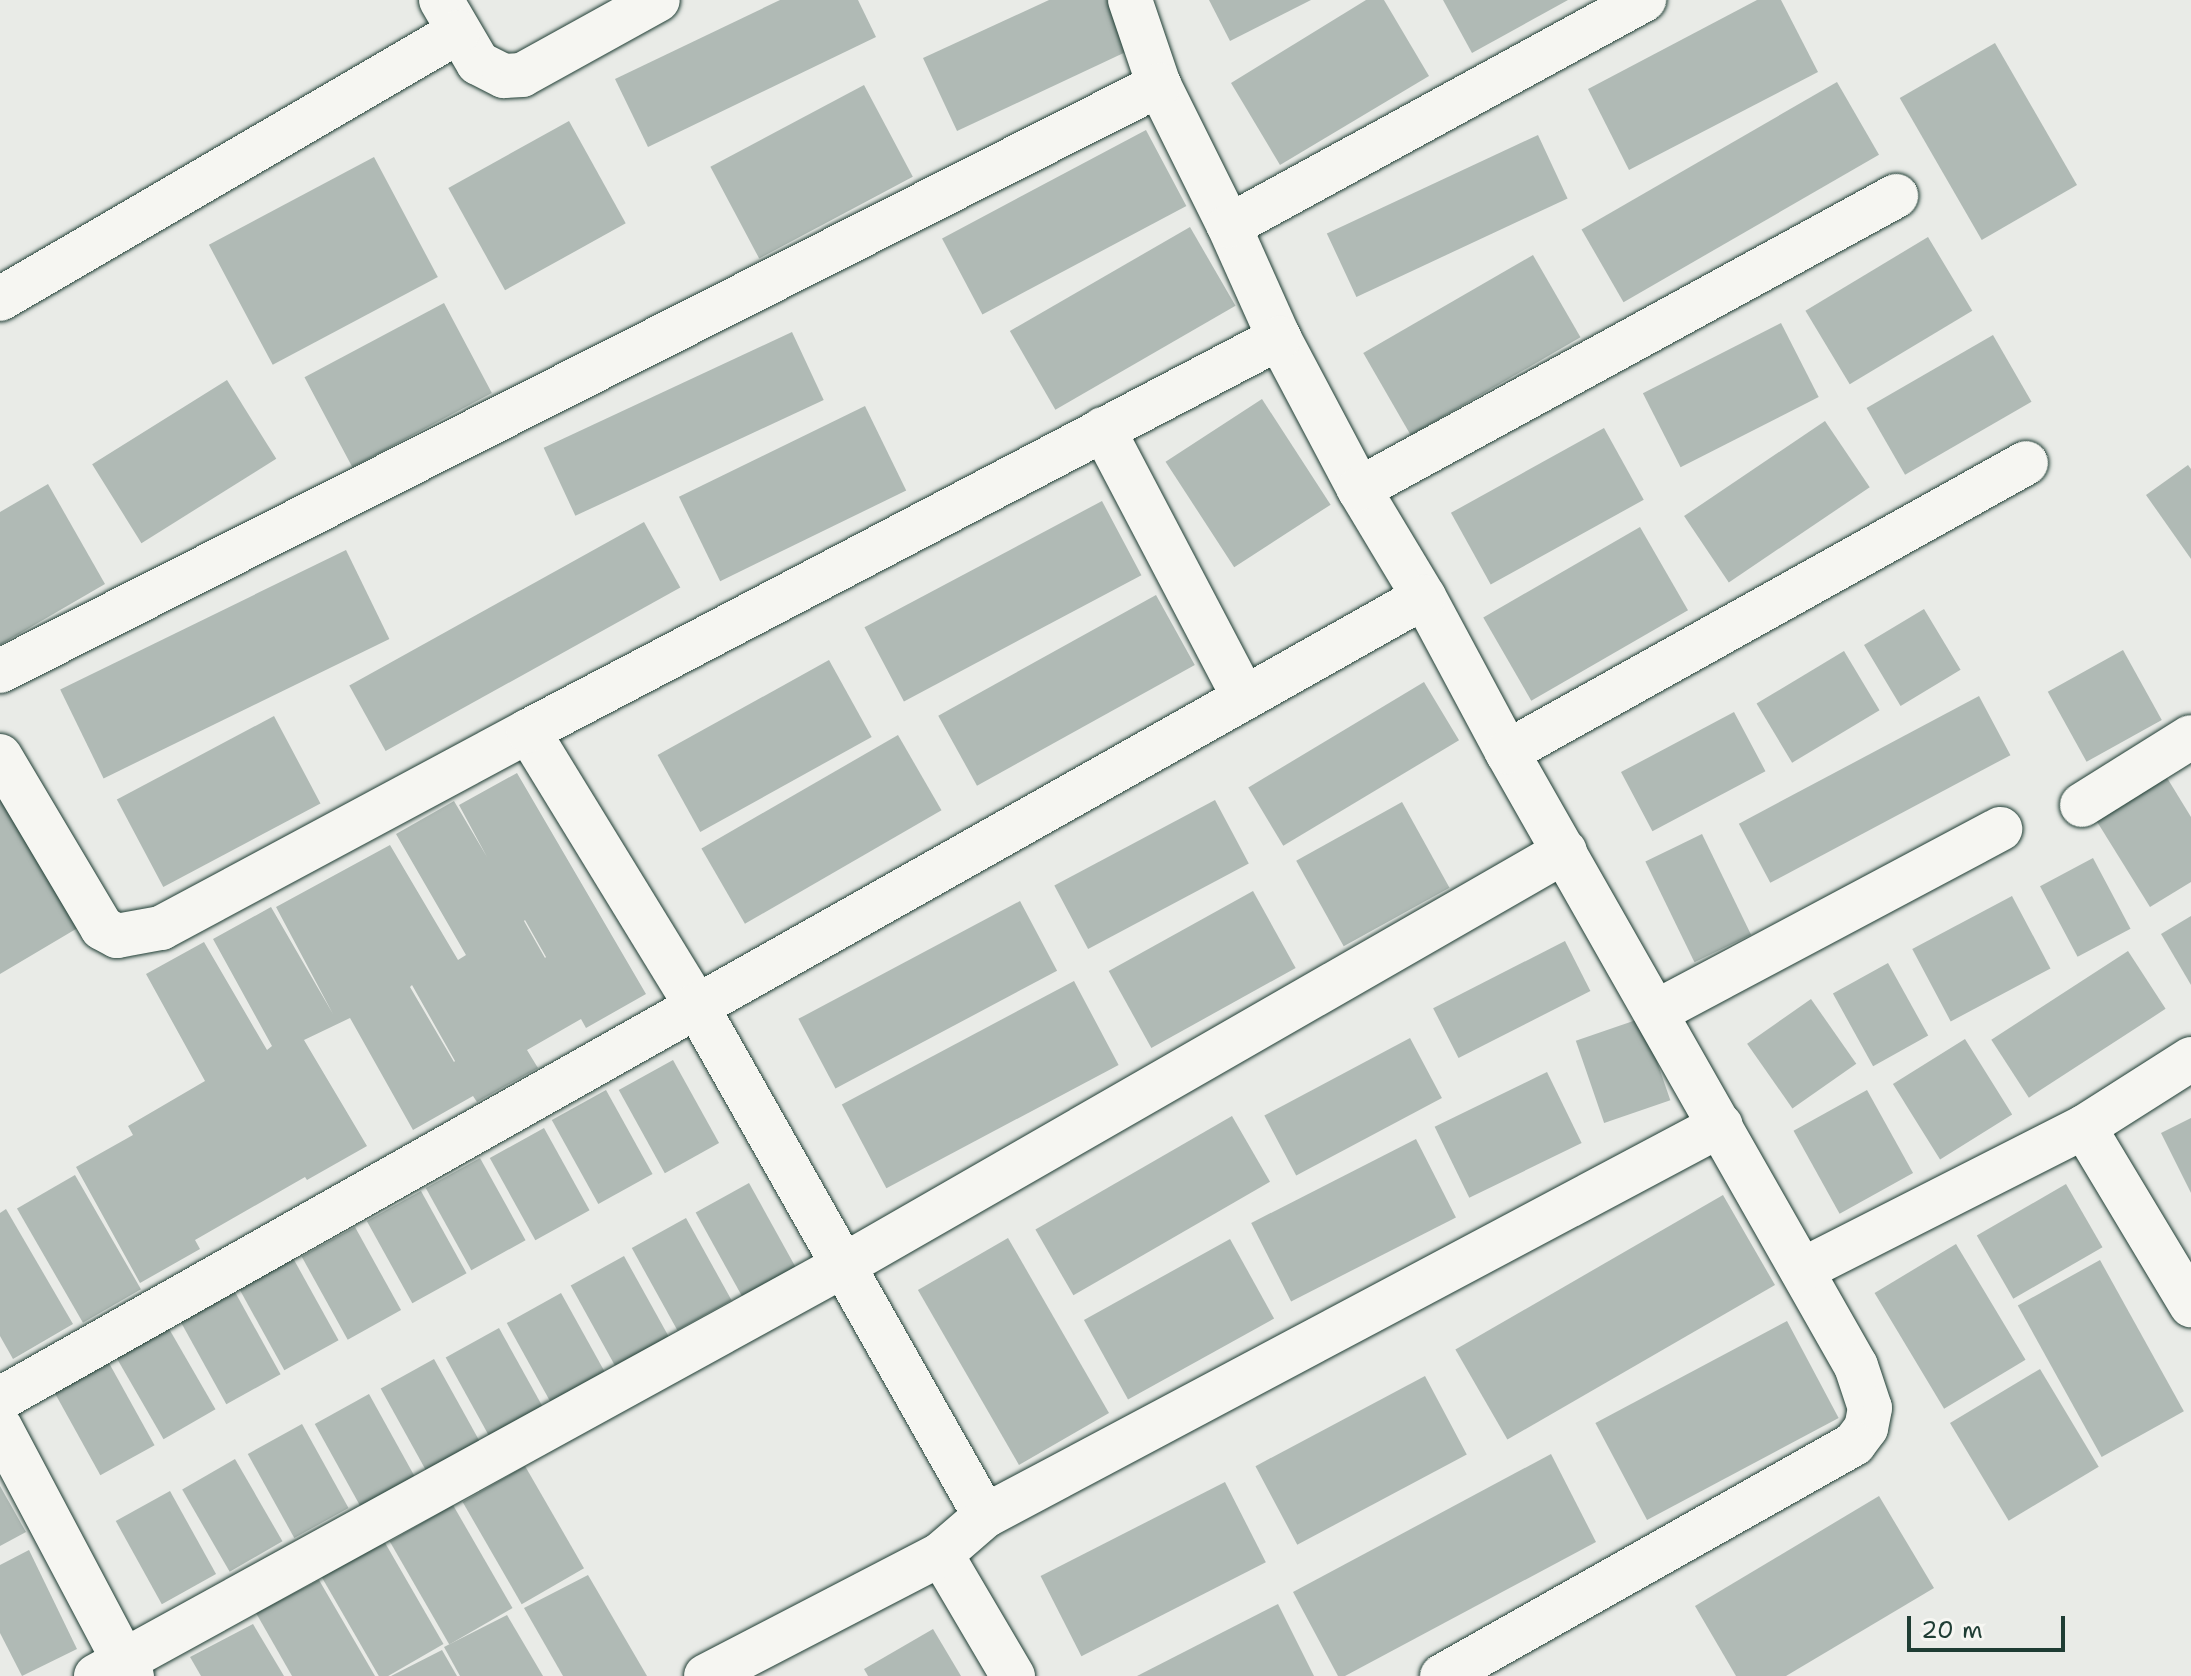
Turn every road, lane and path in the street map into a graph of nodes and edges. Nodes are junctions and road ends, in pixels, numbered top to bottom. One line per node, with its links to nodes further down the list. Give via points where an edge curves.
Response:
1 (658, 0): 4 (street, via 522,75 504,76 478,63)
2 (1130, 0): 5 (street)
3 (1644, 0): 7 (street)
4 (449, 16): 8 (street)
5 (1159, 85): 7 (street); 14 (street)
6 (1896, 196): 12 (street)
7 (1229, 226): 9 (street)
8 (0, 299)
9 (1279, 338): 10 (street); 12 (street)
10 (1103, 429): 15 (street); 16 (street)
11 (2026, 463): 18 (street)
12 (1359, 489): 13 (street)
13 (1424, 597): 15 (street); 18 (street)
14 (0, 671)
15 (1244, 697): 23 (street)
16 (528, 731): 19 (street, via 161,928 117,936 102,928 90,911); 23 (street)
17 (2191, 737): 20 (street)
18 (1507, 752): 22 (street)
19 (0, 756)
20 (2082, 805)
21 (2000, 829): 24 (street)
22 (1565, 851): 24 (street); 28 (street)
23 (696, 1005): 28 (street); 31 (street)
24 (1656, 1012): 26 (street)
25 (2191, 1059): 27 (street)
26 (1721, 1125): 29 (street); 33 (street)
27 (2084, 1127): 29 (street); 30 (street)
28 (846, 1264): 33 (street); 35 (street)
29 (1802, 1270): 38 (street, via 1864,1387 1870,1408 1866,1428 1854,1444)
30 (2191, 1305)
31 (0, 1399)
32 (0, 1427): 35 (street)
33 (985, 1516): 34 (street)
34 (941, 1554): 36 (street); 37 (street)
35 (117, 1671)
36 (706, 1676)
37 (1013, 1676)
38 (1442, 1676)

